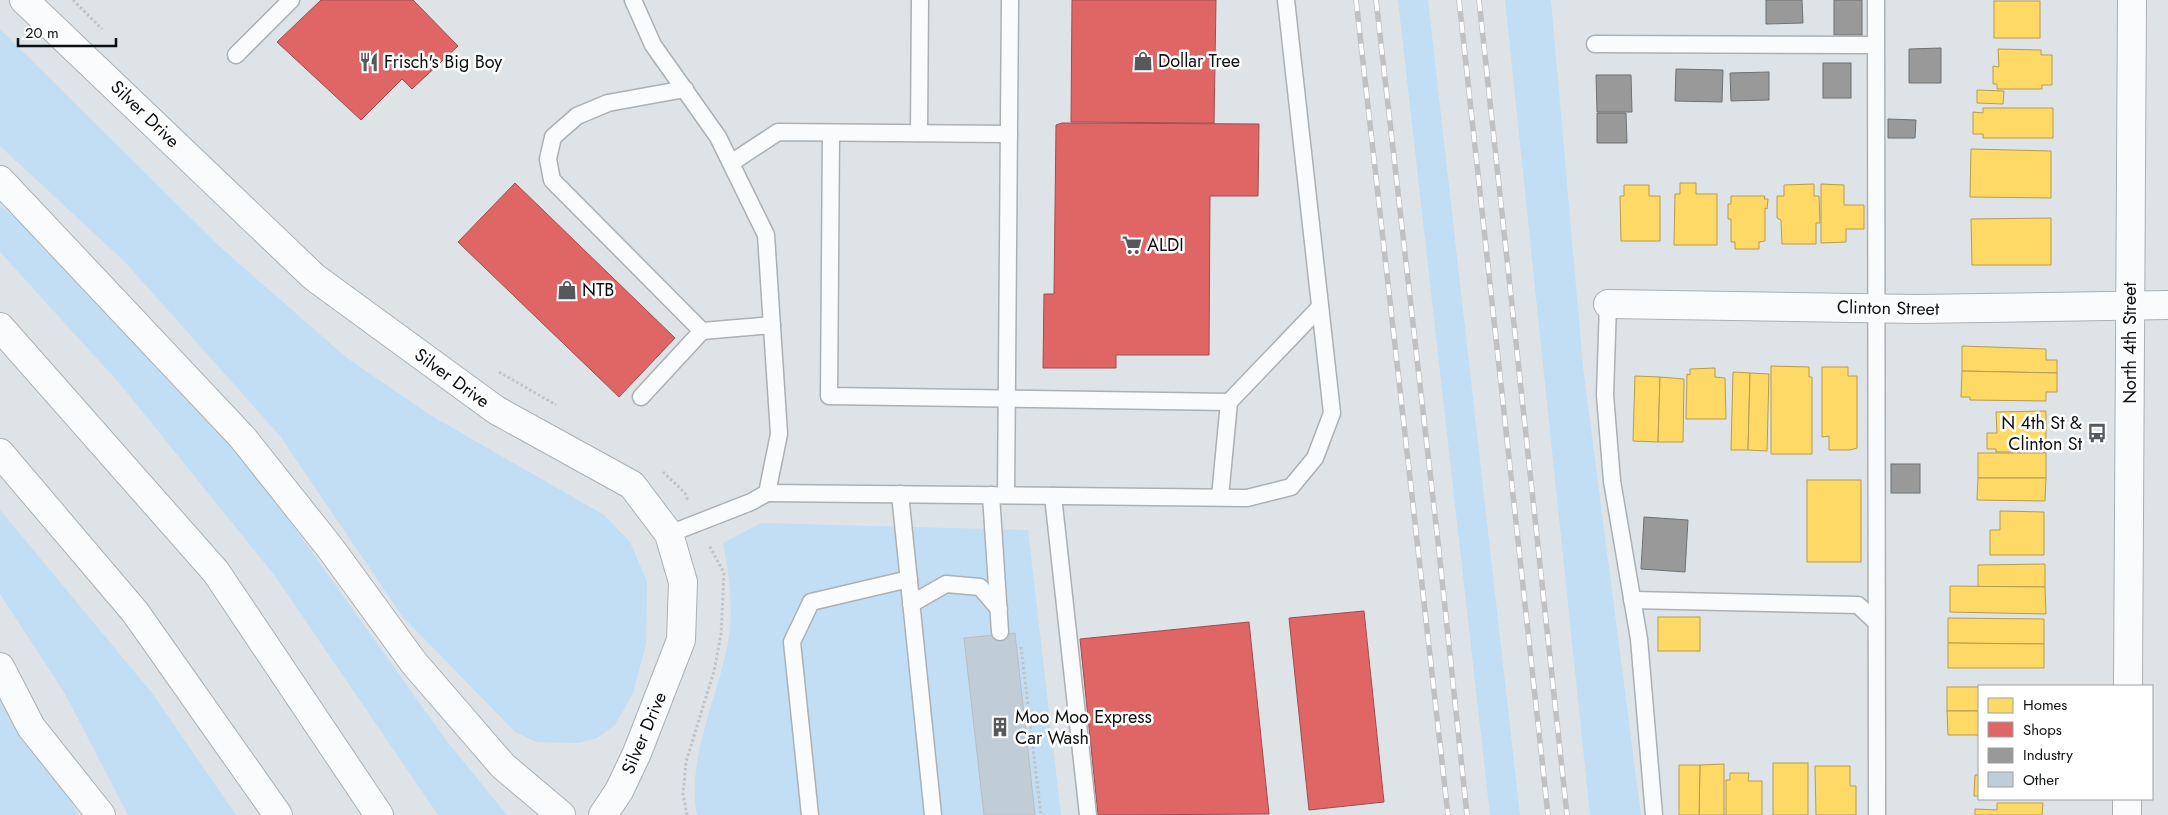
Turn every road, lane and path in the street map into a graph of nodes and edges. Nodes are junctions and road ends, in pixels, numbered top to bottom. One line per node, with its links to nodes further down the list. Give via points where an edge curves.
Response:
1 (24, 0): 35 (main road, Silver Drive, via 314,277 496,410 632,485)
2 (291, 0): 11 (lane)
3 (633, 0): 12 (lane, via 653,44)
4 (920, 0): 14 (lane)
5 (1010, 0): 15 (lane)
6 (1286, 0): 21 (lane)
7 (1876, 0): 10 (lane)
8 (2132, 0): 19 (main road, North 4th Street)
9 (1595, 44): 10 (lane)
10 (1876, 46): 22 (lane)
11 (236, 55)
12 (685, 89): 16 (lane, via 718,137); 25 (lane, via 608,103 577,116 553,137 548,159 552,180)
13 (831, 133): 14 (lane); 16 (lane, via 778,132); 27 (lane, via 829,396)
14 (919, 133): 15 (lane)
15 (1009, 134): 27 (lane)
16 (731, 163): 23 (lane, via 766,235)
17 (0, 180): 49 (main road, via 242,437 331,549 414,663 503,766)
18 (1608, 304): 22 (main road, Clinton Street); 37 (lane, via 1606,405 1612,481)
19 (2131, 305): 20 (main road, Clinton Street); 22 (main road, Clinton Street, via 2031,309); 44 (main road, North 4th Street)
20 (2168, 305)
21 (1320, 307): 28 (lane); 34 (lane, via 1332,413 1315,458 1291,486 1247,498)
22 (1875, 308): 40 (lane)
23 (772, 325): 25 (lane); 30 (lane, via 779,434)
24 (0, 327): 48 (main road, via 216,572)
25 (702, 331): 26 (lane)
26 (641, 397)
27 (1008, 399): 28 (lane); 32 (lane)
28 (1229, 402): 34 (lane)
29 (0, 453): 47 (main road, via 135,612)
30 (767, 493): 31 (lane); 35 (lane)
31 (900, 494): 32 (lane); 36 (lane)
32 (999, 495): 33 (lane); 39 (lane)
33 (1053, 496): 34 (lane); 54 (lane)
34 (1220, 497)
35 (669, 534): 50 (main road, Silver Drive, via 683,582 681,640 637,753)
36 (909, 579): 38 (lane); 51 (lane, via 811,602 792,642)
37 (1632, 600): 40 (lane, via 1858,605); 55 (lane, via 1639,639)
38 (911, 604): 39 (lane, via 946,584 980,587); 52 (lane)
39 (998, 608): 41 (lane)
40 (1876, 622): 56 (lane)
41 (1000, 632)
42 (1020, 645): 53 (path)
43 (0, 667): 46 (main road, via 31,728)
44 (2128, 685)
45 (2127, 800): 57 (main road)
46 (101, 815)
47 (278, 815)
48 (379, 815)
49 (561, 815)
50 (603, 815)
51 (810, 815)
52 (933, 815)
53 (1042, 815)
54 (1088, 815)
55 (1654, 815)
56 (1877, 815)
57 (2127, 815)

